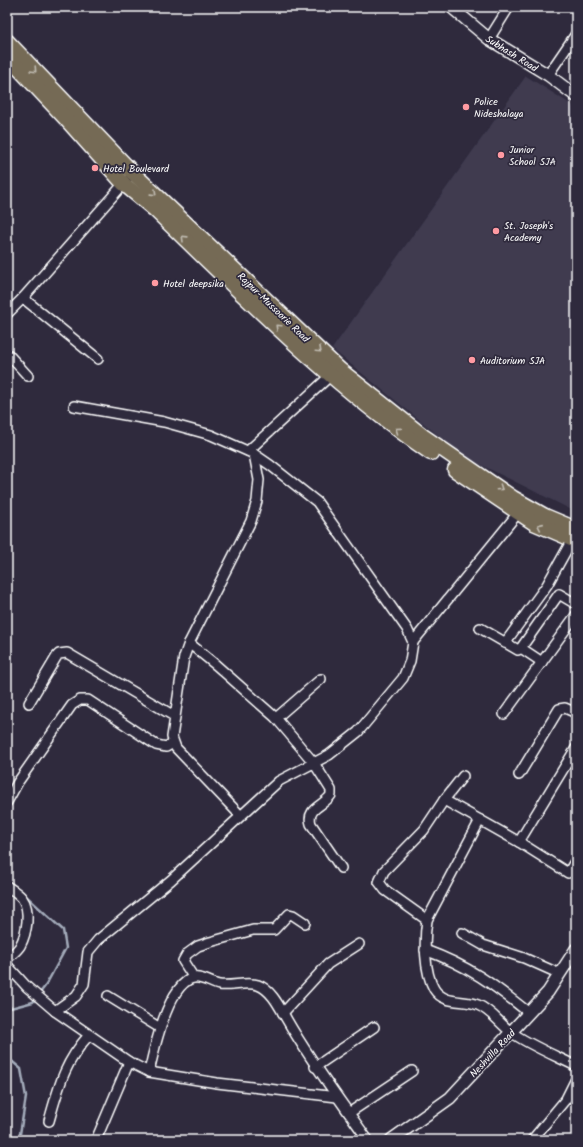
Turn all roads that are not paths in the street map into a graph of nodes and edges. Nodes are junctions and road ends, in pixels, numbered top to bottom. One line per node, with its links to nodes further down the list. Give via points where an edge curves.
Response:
1 (451, 7): 4 (street, Subhash Road)
2 (509, 7): 4 (street)
3 (576, 34): 7 (street)
4 (489, 39): 7 (street, Subhash Road)
5 (7, 41): 9 (main road, Rajpur-Mussoorie Road, one-way to 9)
6 (7, 56): 10 (main road, Rajpur-Mussoorie Road)
7 (548, 75): 8 (street, Subhash Road)
8 (576, 96)
9 (133, 173): 10 (street); 20 (main road, Rajpur-Mussoorie Road, one-way to 20, via 340,370 423,436)
10 (124, 184): 11 (street); 16 (main road, Rajpur-Mussoorie Road, one-way to 10, via 155,210)
11 (23, 298): 12 (street); 14 (street)
12 (7, 314)
13 (7, 353): 15 (street)
14 (98, 359)
15 (28, 376)
16 (330, 376): 18 (street); 19 (main road, Rajpur-Mussoorie Road, one-way to 16, via 413,441)
17 (74, 406): 18 (street, via 164,422 211,435)
18 (251, 452): 26 (street, via 317,502 407,629); 27 (street, via 258,485 257,501 251,521)
19 (518, 513): 20 (main road, Rajpur-Mussoorie Road, one-way to 19, via 534,523); 26 (street)
20 (575, 537): 21 (street)
21 (547, 585): 22 (street); 28 (street)
22 (558, 594): 23 (street); 29 (street)
23 (576, 604)
24 (576, 615): 30 (street)
25 (480, 628): 28 (street)
26 (413, 642): 39 (street, via 410,661 403,678 358,732)
27 (189, 643): 35 (street, via 184,657); 36 (street)
28 (505, 643): 29 (street, via 514,649)
29 (521, 648): 30 (street)
30 (542, 662): 34 (street)
31 (321, 679): 36 (street)
32 (29, 703): 35 (street, via 57,656 67,653)
33 (576, 713): 40 (street, via 562,707 556,712)
34 (504, 714)
35 (174, 716): 37 (street)
36 (276, 718): 39 (street)
37 (173, 743): 43 (street, via 166,747 156,745 88,700 80,700 72,705); 44 (street)
38 (576, 748): 46 (street)
39 (314, 763): 44 (street, via 279,780); 48 (street, via 328,784 331,795 310,813 309,818)
40 (518, 775)
41 (463, 776): 42 (street)
42 (444, 800): 45 (street); 51 (street, via 424,830 384,871 379,882 385,890)
43 (7, 802)
44 (240, 815): 62 (street, via 171,880 92,946 88,952 84,984 76,996)
45 (480, 820): 46 (street); 51 (street)
46 (519, 842): 49 (street)
47 (576, 860): 49 (street)
48 (341, 868)
49 (572, 875)
50 (7, 886): 57 (street, via 22,898 27,913 25,933 20,946)
51 (427, 920): 56 (street)
52 (305, 923): 60 (street, via 289,914 274,930 252,930 198,946 183,960)
53 (462, 933): 59 (street, via 483,945 524,958)
54 (359, 944): 63 (street, via 328,964)
55 (576, 949): 59 (street, Neshvilla Road)
56 (425, 950): 64 (street, via 471,970); 67 (street, via 430,978 443,998 479,1005)
57 (7, 959)
58 (7, 965): 62 (street, via 27,987)
59 (560, 974): 64 (street, Neshvilla Road)
60 (194, 978): 63 (street, via 229,986 258,984 266,989); 65 (street, via 184,983 172,1001)
61 (108, 996): 65 (street)
62 (55, 1011): 68 (street)
63 (283, 1013): 71 (street)
64 (529, 1013): 67 (street, Neshvilla Road)
65 (160, 1028): 73 (street)
66 (374, 1028): 71 (street)
67 (511, 1032): 70 (street); 80 (street, Neshvilla Road, via 450,1098)
68 (89, 1035): 69 (street); 77 (street, via 68,1063)
69 (129, 1062): 73 (street); 78 (street)
70 (576, 1066)
71 (315, 1067): 75 (street)
72 (412, 1071): 76 (street)
73 (149, 1072): 75 (street, via 217,1084)
74 (576, 1079): 81 (street, via 566,1099)
75 (337, 1096): 76 (street)
76 (349, 1113): 79 (street)
77 (49, 1121)
78 (96, 1140)
79 (368, 1140)
80 (391, 1140)
81 (532, 1140)

